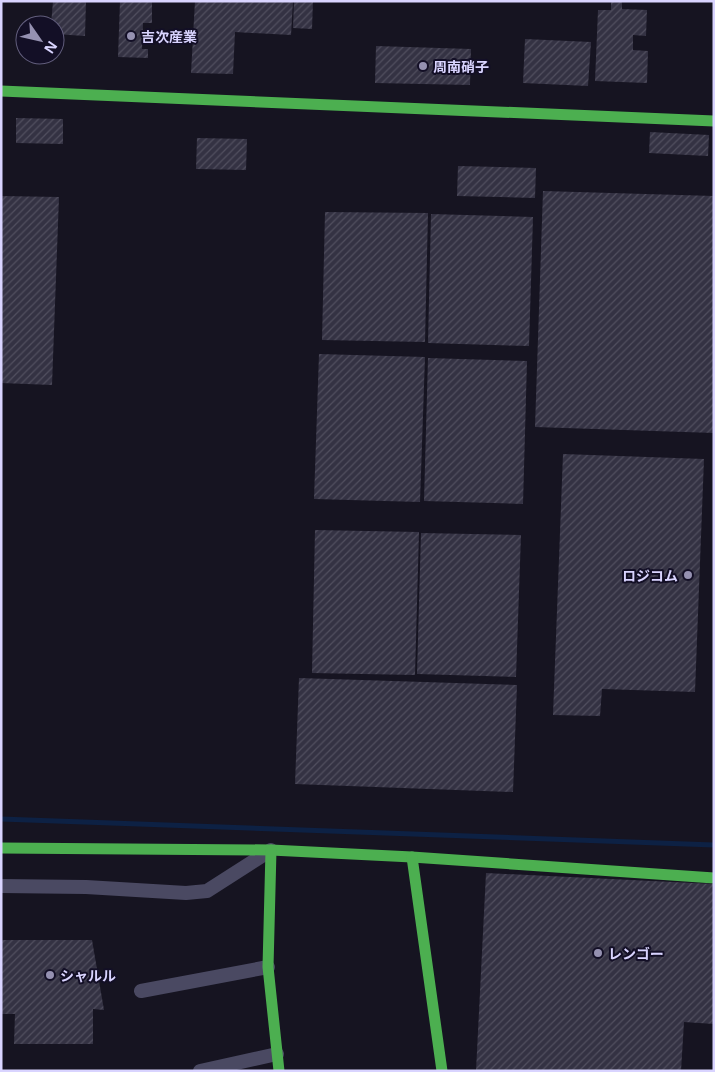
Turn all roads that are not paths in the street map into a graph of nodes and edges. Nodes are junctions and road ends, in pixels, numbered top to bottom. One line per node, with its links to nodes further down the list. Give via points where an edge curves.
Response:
1 (1, 91): 2 (street)
2 (714, 121)
3 (1, 848): 4 (street)
4 (271, 850): 5 (street); 7 (street, via 207,891 186,893); 8 (street)
5 (412, 857): 6 (street); 13 (street)
6 (714, 878)
7 (1, 886)
8 (268, 967): 9 (street); 10 (street)
9 (141, 991)
10 (277, 1054): 11 (street); 12 (street)
11 (200, 1071)
12 (279, 1071)
13 (442, 1071)

